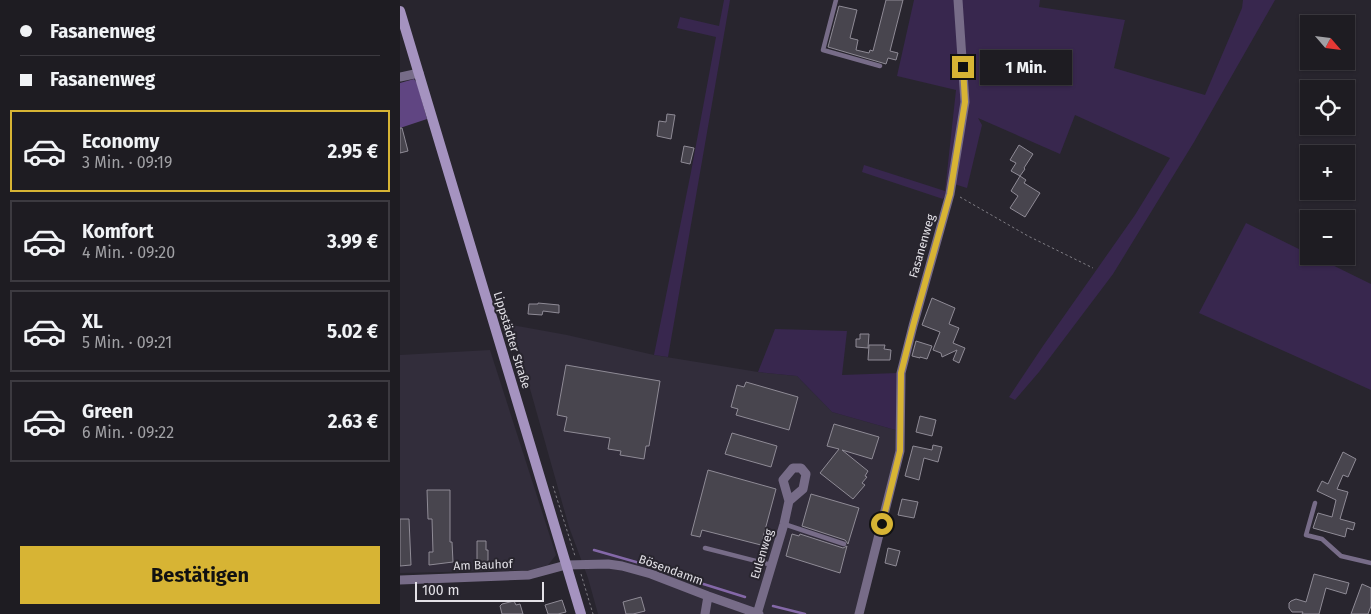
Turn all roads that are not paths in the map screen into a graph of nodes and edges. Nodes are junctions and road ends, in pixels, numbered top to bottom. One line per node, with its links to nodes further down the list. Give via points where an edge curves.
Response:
1 (836, 0): 4 (lane, via 823,50)
2 (958, 0): 20 (street, Fasanenweg, via 965,102 950,192 901,373 900,451)
3 (400, 11): 5 (main road, Lippstädter Straße)
4 (880, 66)
5 (419, 73): 6 (street); 13 (main road, Lippstädter Straße)
6 (400, 77)
7 (789, 502): 9 (street, Eulenweg)
8 (1315, 503): 12 (lane, via 1306,535 1322,539 1342,556)
9 (784, 524): 10 (lane); 14 (street, Eulenweg)
10 (844, 544)
11 (705, 548): 14 (lane)
12 (1371, 563)
13 (566, 565): 15 (street, Am Bauhof, via 529,575); 16 (street, Bösendamm, via 622,566); 17 (main road, Lippstädter Straße)
14 (772, 565): 19 (street, Eulenweg)
15 (400, 580)
16 (708, 596): 18 (street, Bösendamm); 19 (street, Bösendamm)
17 (581, 614)
18 (705, 614)
19 (758, 614)
20 (860, 614)

